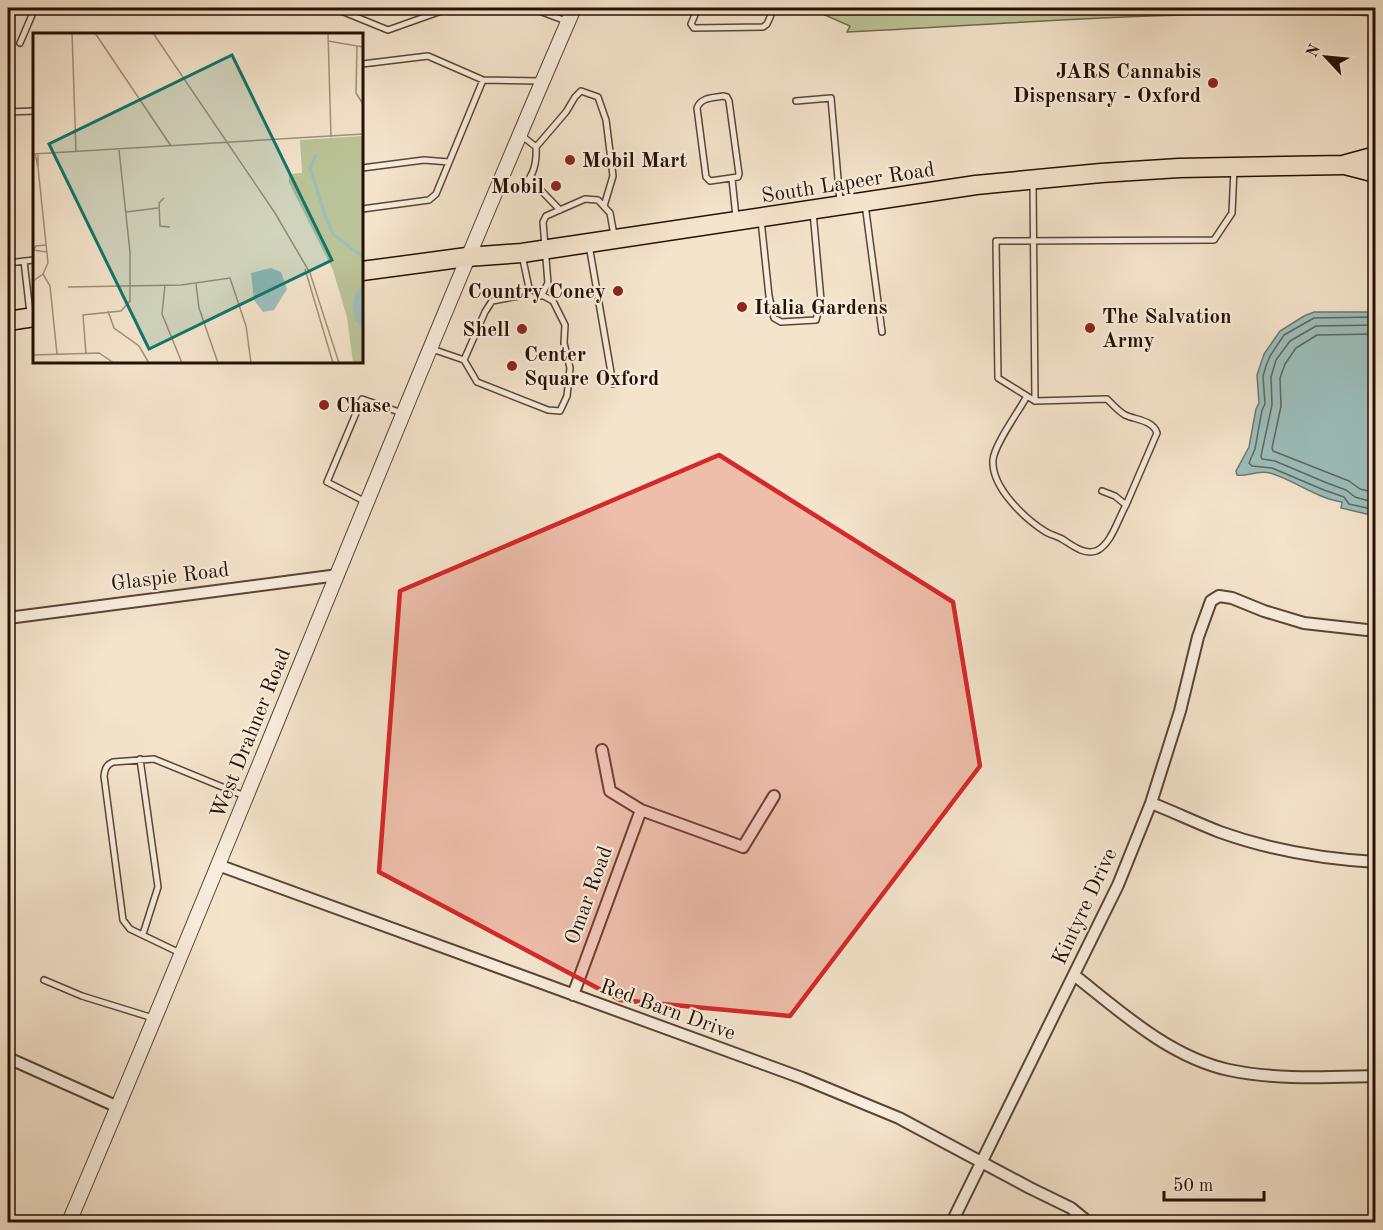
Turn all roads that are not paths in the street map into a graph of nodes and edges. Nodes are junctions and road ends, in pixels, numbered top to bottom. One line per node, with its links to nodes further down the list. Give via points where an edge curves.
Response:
1 (35, 8): 9 (lane)
2 (334, 8): 3 (lane, via 388,30)
3 (447, 8)
4 (531, 8): 8 (lane)
5 (574, 8): 8 (street, West Drahner Road)
6 (698, 8): 7 (lane, via 691,24 694,28 763,27)
7 (774, 8)
8 (568, 22): 12 (street, West Drahner Road)
9 (20, 43)
10 (363, 64): 11 (lane, via 428,56)
11 (483, 80): 12 (lane); 19 (lane)
12 (542, 81): 16 (street, West Drahner Road)
13 (796, 101): 30 (lane, via 831,98)
14 (33, 111): 15 (lane)
15 (8, 112)
16 (520, 134): 17 (lane); 27 (street, West Drahner Road)
17 (536, 147): 24 (lane, via 537,160); 29 (lane, via 581,91 598,97 606,120 613,176)
18 (1376, 156): 20 (main road, South Lapeer Road)
19 (449, 162): 22 (lane, via 424,160); 31 (lane, via 436,194 429,200)
20 (1343, 165): 21 (main road, South Lapeer Road); 23 (main road, South Lapeer Road)
21 (1234, 167): 26 (main road, South Lapeer Road); 36 (lane, via 1232,213 1214,240)
22 (363, 168)
23 (1376, 173)
24 (530, 179): 27 (lane, via 515,189); 32 (lane)
25 (732, 179): 25 (lane, via 739,174 729,101 723,96 706,99 698,108 706,177 710,181); 35 (lane)
26 (1033, 179): 28 (main road, South Lapeer Road); 36 (lane)
27 (497, 187): 41 (street, West Drahner Road)
28 (864, 203): 30 (main road, South Lapeer Road); 50 (lane)
29 (604, 206): 32 (lane, via 598,200 585,199); 37 (lane, via 610,213)
30 (841, 207): 33 (main road, South Lapeer Road)
31 (363, 210)
32 (560, 210): 39 (lane, via 546,216 543,222)
33 (813, 211): 34 (main road, South Lapeer Road); 34 (lane, via 821,300 816,320 781,322 774,318)
34 (761, 218): 35 (main road, South Lapeer Road)
35 (737, 222): 37 (main road, South Lapeer Road)
36 (1034, 239): 54 (lane, via 996,241 998,378); 55 (lane)
37 (615, 240): 38 (main road, South Lapeer Road)
38 (588, 244): 39 (main road, South Lapeer Road); 53 (lane)
39 (546, 250): 40 (main road, South Lapeer Road); 47 (lane, via 548,283)
40 (522, 253): 41 (main road, South Lapeer Road); 46 (lane)
41 (468, 257): 45 (main road, South Lapeer Road); 51 (street, West Drahner Road)
42 (33, 260): 43 (lane)
43 (24, 261): 44 (lane); 48 (lane)
44 (8, 263)
45 (363, 270)
46 (529, 288): 47 (lane); 52 (lane, via 519,296 492,301)
47 (541, 296): 52 (lane, via 553,301 565,325 564,343 570,368 567,396 560,411 548,410 477,382)
48 (32, 318): 49 (main road)
49 (8, 321)
50 (882, 332)
51 (430, 348): 52 (lane); 56 (street, West Drahner Road)
52 (464, 360)
53 (613, 384)
54 (1027, 396): 55 (lane); 59 (lane, via 994,450 992,463 1002,489 1014,504 1048,534 1089,552 1099,550 1106,542)
55 (1035, 400): 59 (lane, via 1107,399 1123,414 1156,428)
56 (404, 414): 58 (street, West Drahner Road); 58 (lane, via 362,399 327,482)
57 (1102, 491): 59 (lane)
58 (368, 502): 60 (street, West Drahner Road)
59 (1125, 505)
60 (338, 575): 61 (street, Glaspie Road); 66 (street, West Drahner Road)
61 (8, 618)
62 (1376, 631): 67 (street, Kintyre Drive, via 1304,622 1232,598 1219,596 1211,600)
63 (602, 750): 68 (street, via 610,790)
64 (140, 759): 66 (lane, via 154,759); 71 (lane, via 158,887); 71 (lane, via 113,762 104,776 123,920)
65 (774, 796): 68 (street, via 743,847)
66 (247, 797): 70 (street, West Drahner Road)
67 (1151, 803): 69 (street, via 1222,832 1288,851); 73 (street, Kintyre Drive, via 1118,885)
68 (641, 810): 75 (street, Omar Road)
69 (1376, 862)
70 (218, 865): 72 (street, West Drahner Road); 75 (street, Red Barn Drive)
71 (143, 934): 72 (lane)
72 (182, 954): 76 (street, West Drahner Road)
73 (1074, 975): 78 (street, via 1142,1029 1189,1056 1227,1070 1285,1076); 80 (street, Kintyre Drive)
74 (44, 980): 76 (lane)
75 (573, 994): 80 (street, Red Barn Drive, via 802,1078 922,1129)
76 (155, 1018): 79 (street, West Drahner Road)
77 (8, 1058): 79 (street)
78 (1376, 1076)
79 (118, 1107): 81 (street, West Drahner Road)
80 (982, 1161): 82 (street, Kintyre Drive); 83 (street, Red Barn Drive, via 1071,1208)
81 (69, 1222)
82 (952, 1222)
83 (1088, 1222)

